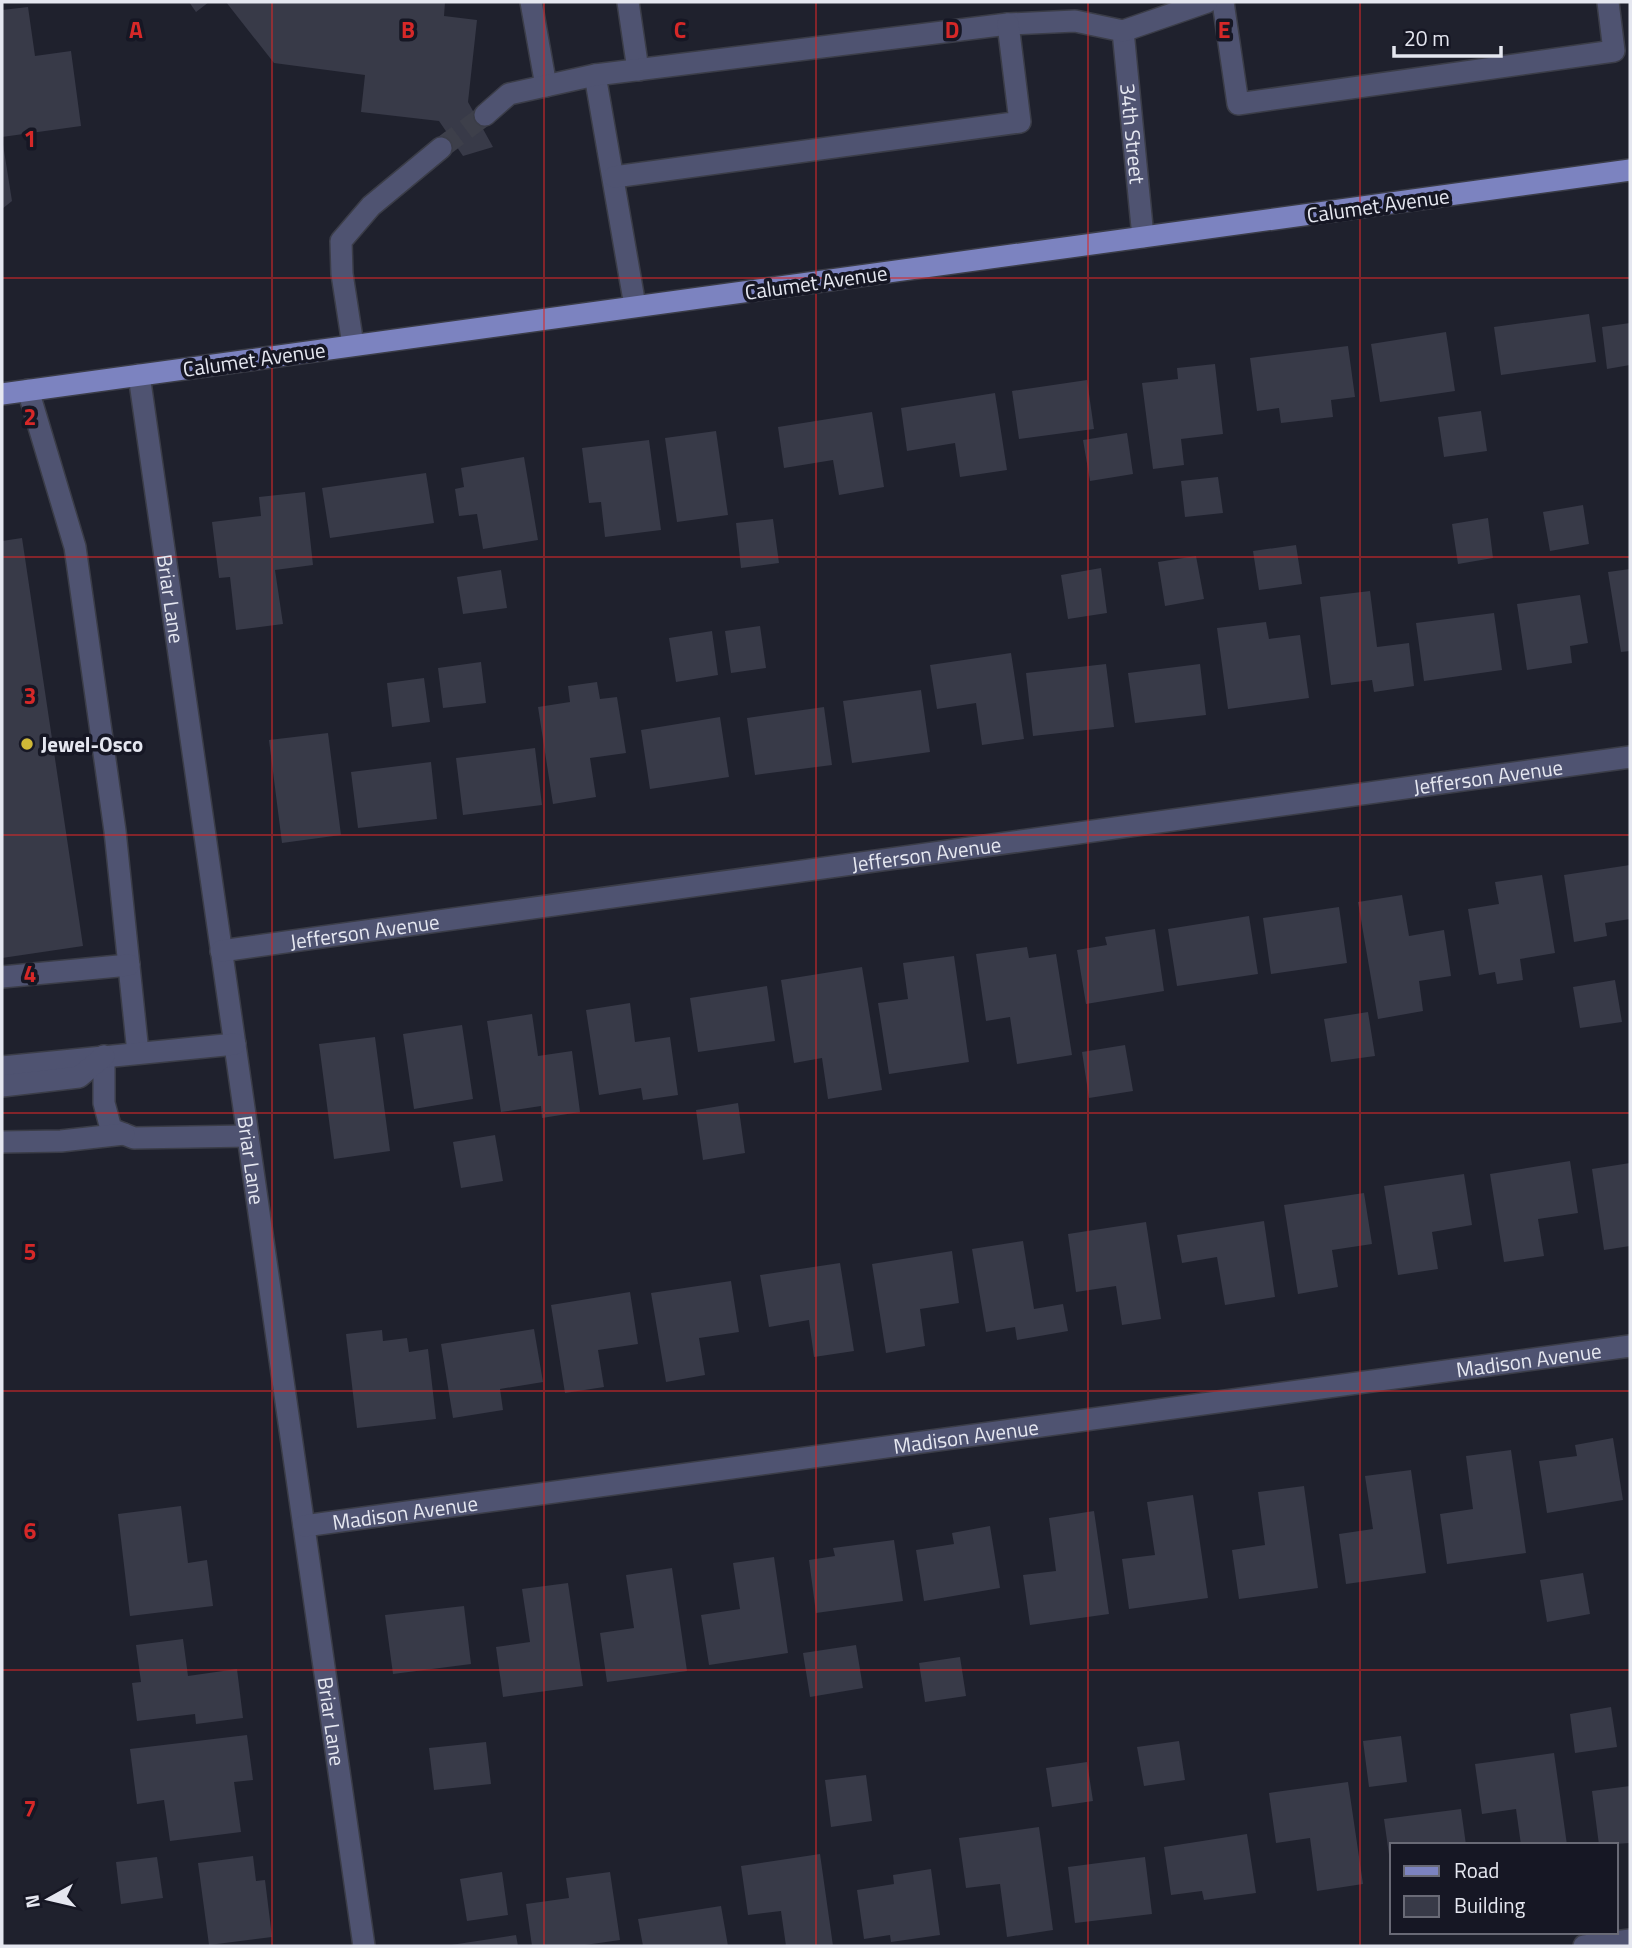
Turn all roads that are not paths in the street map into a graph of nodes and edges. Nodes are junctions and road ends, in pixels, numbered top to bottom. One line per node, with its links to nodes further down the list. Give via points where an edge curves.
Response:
1 (531, 2): 10 (street)
2 (628, 2): 8 (street)
3 (1207, 2): 7 (street)
4 (1223, 2): 5 (street, via 1238,104 1614,51)
5 (1608, 2)
6 (1008, 24): 7 (street, via 1075,20); 8 (street); 14 (street, via 1020,122)
7 (1123, 31): 15 (street, 34th Street)
8 (638, 70): 9 (street)
9 (595, 75): 10 (street); 14 (street)
10 (546, 86): 11 (street, via 509,94)
11 (485, 115)
12 (441, 148): 17 (street, via 370,206 341,241)
13 (1630, 170): 15 (main road, Calumet Avenue)
14 (614, 177): 16 (street)
15 (1143, 237): 16 (main road, Calumet Avenue)
16 (635, 306): 17 (main road, Calumet Avenue)
17 (353, 345): 18 (main road, Calumet Avenue)
18 (139, 375): 19 (main road, Calumet Avenue); 22 (street, Briar Lane)
19 (28, 390): 20 (main road, Calumet Avenue); 23 (street, via 75,547)
20 (2, 394)
21 (1630, 757): 22 (street, Jefferson Avenue)
22 (221, 951): 25 (street, Briar Lane)
23 (129, 965): 24 (street); 26 (street)
24 (2, 977)
25 (235, 1044): 26 (street); 31 (street, Briar Lane)
26 (138, 1053): 27 (street)
27 (104, 1056): 28 (street); 29 (street, via 79,1077); 30 (street, via 104,1103)
28 (2, 1067)
29 (2, 1086)
30 (118, 1131): 31 (street, via 134,1138); 32 (street, via 61,1141)
31 (248, 1136): 34 (street, Briar Lane)
32 (2, 1142)
33 (1630, 1346): 34 (street, Madison Avenue)
34 (304, 1526): 36 (street, Briar Lane)
35 (1630, 1940): 37 (street)
36 (364, 1946)
37 (1584, 1946)

